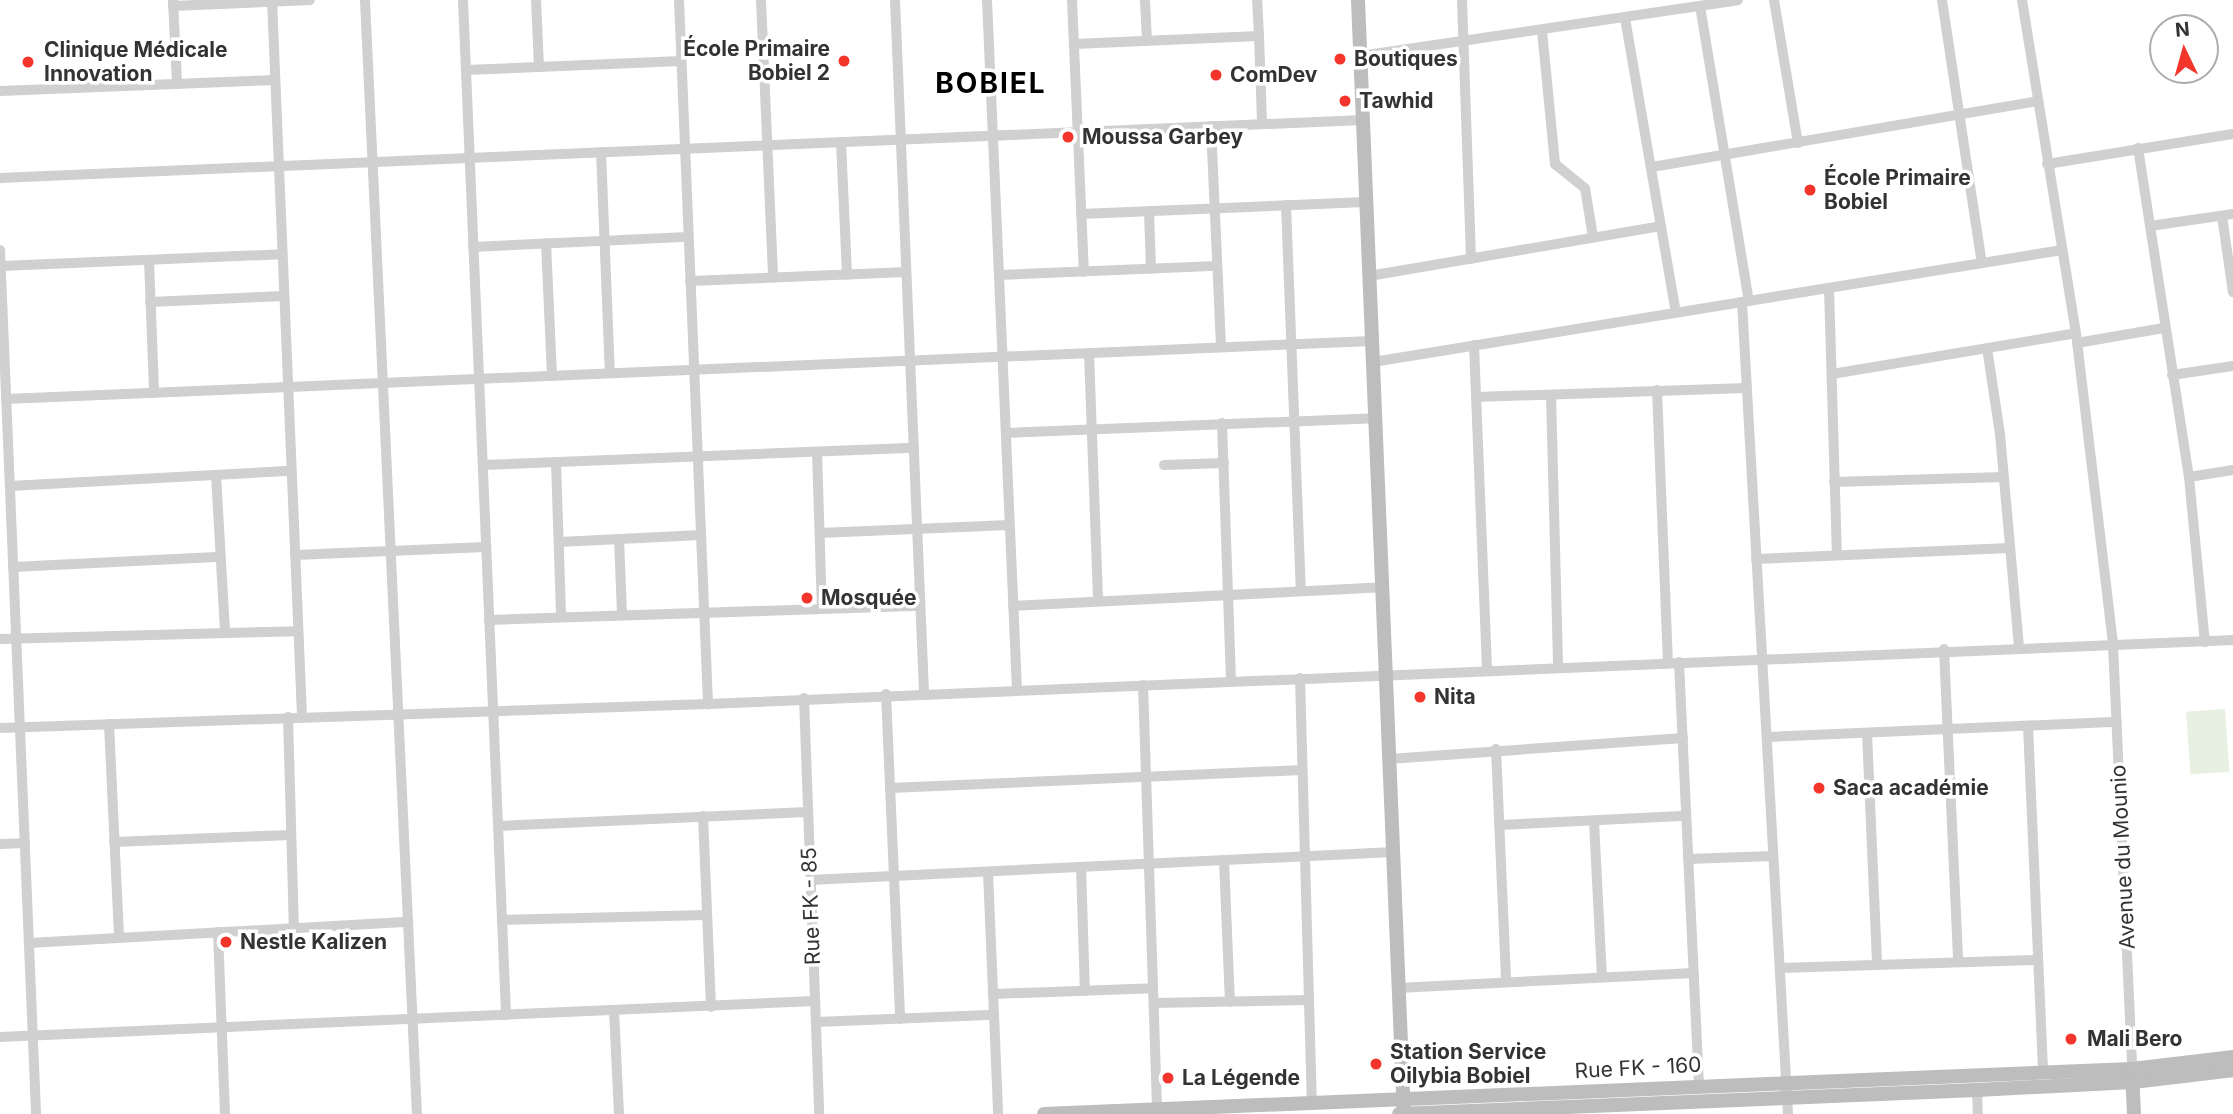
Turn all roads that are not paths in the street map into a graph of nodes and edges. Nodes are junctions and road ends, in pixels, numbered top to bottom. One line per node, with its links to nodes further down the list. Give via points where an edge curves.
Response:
1 (310, 0): 18 (street)
2 (365, 0): 52 (street)
3 (463, 0): 31 (street)
4 (536, 0): 30 (street)
5 (678, 0): 29 (street)
6 (761, 0): 46 (street)
7 (895, 0): 43 (street)
8 (987, 0): 42 (street)
9 (1072, 0): 27 (street)
10 (1145, 0): 25 (street)
11 (1257, 0): 24 (street)
12 (1358, 0): 28 (main road)
13 (1462, 0): 26 (street)
14 (1738, 0): 21 (street)
15 (1774, 0): 45 (street)
16 (1942, 0): 36 (street)
17 (2022, 0): 35 (street, Avenue du Mounio)
18 (272, 1): 19 (street); 32 (street)
19 (173, 3): 33 (street)
20 (1684, 4): 21 (street); 22 (street)
21 (1700, 6): 50 (street)
22 (1625, 18): 23 (street); 55 (street)
23 (1542, 31): 26 (street); 66 (street, via 1555,164 1586,188)
24 (1259, 36): 25 (street); 38 (street)
25 (1147, 41): 27 (street)
26 (1463, 43): 28 (street); 73 (street)
27 (1074, 44): 40 (street)
28 (1360, 56): 37 (main road)
29 (681, 61): 30 (street); 47 (street)
30 (539, 67): 31 (street)
31 (466, 70): 51 (street)
32 (275, 80): 33 (street); 54 (street)
33 (177, 84): 34 (street)
34 (0, 92)
35 (2036, 102): 36 (street); 53 (street, Avenue du Mounio)
36 (1959, 114): 45 (street); 75 (street)
37 (1363, 120): 38 (street); 57 (main road)
38 (1262, 124): 39 (street)
39 (1211, 126): 40 (street); 59 (street)
40 (1078, 132): 42 (street); 61 (street)
41 (2233, 134): 48 (street)
42 (993, 135): 43 (street); 82 (street)
43 (901, 139): 44 (street); 79 (street)
44 (841, 142): 46 (street); 81 (street)
45 (1798, 143): 50 (street)
46 (768, 145): 47 (street); 84 (street)
47 (685, 149): 49 (street); 65 (street)
48 (2138, 149): 53 (street); 64 (street)
49 (601, 152): 51 (street); 67 (street)
50 (1726, 155): 55 (street); 89 (street)
51 (469, 158): 52 (street); 69 (street)
52 (372, 162): 54 (street); 111 (street)
53 (2048, 164): 71 (street, Avenue du Mounio)
54 (278, 166): 56 (street); 72 (street)
55 (1652, 167): 63 (street)
56 (0, 178)
57 (1366, 202): 58 (street); 83 (main road)
58 (1286, 205): 59 (street); 95 (street)
59 (1215, 208): 60 (street); 77 (street)
60 (1149, 211): 61 (street); 78 (street)
61 (1081, 214): 80 (street)
62 (2227, 215): 64 (street); 87 (street)
63 (1661, 226): 66 (street); 91 (street)
64 (2150, 226): 92 (street)
65 (688, 237): 67 (street); 85 (street)
66 (1593, 237): 73 (street)
67 (605, 241): 68 (street); 106 (street)
68 (546, 243): 69 (street); 109 (street)
69 (473, 247): 110 (street)
70 (0, 250): 76 (street)
71 (2062, 250): 75 (street); 93 (street, Avenue du Mounio)
72 (282, 254): 74 (street); 88 (street)
73 (1471, 259): 83 (street)
74 (149, 260): 76 (street); 90 (street)
75 (1982, 263): 86 (street)
76 (1, 266): 101 (street)
77 (1217, 266): 78 (street); 97 (street)
78 (1151, 269): 80 (street)
79 (906, 272): 81 (street); 102 (street)
80 (1084, 272): 82 (street)
81 (847, 275): 84 (street)
82 (999, 275): 100 (street)
83 (1369, 276): 94 (main road)
84 (773, 278): 85 (street)
85 (690, 281): 105 (street)
86 (1829, 288): 89 (street); 107 (street)
87 (2233, 291)
88 (284, 296): 90 (street); 112 (street)
89 (1746, 301): 91 (street); 113 (street)
90 (150, 302): 115 (street)
91 (1676, 312): 96 (street)
92 (2164, 328): 93 (street); 108 (street)
93 (2076, 338): 98 (street); 170 (street, Avenue du Mounio)
94 (1372, 341): 95 (street); 103 (main road)
95 (1293, 344): 97 (street); 120 (street)
96 (1474, 345): 103 (street); 117 (street)
97 (1221, 347): 99 (street)
98 (1987, 348): 107 (street); 135 (street)
99 (1089, 353): 100 (street); 122 (street)
100 (1002, 357): 102 (street); 123 (street)
101 (2, 359): 118 (street)
102 (910, 361): 105 (street); 124 (street)
103 (1373, 362): 119 (main road)
104 (2233, 366): 108 (street)
105 (694, 370): 106 (street); 126 (street)
106 (610, 373): 109 (street)
107 (1832, 374): 137 (street)
108 (2172, 375): 136 (street)
109 (552, 376): 110 (street)
110 (479, 379): 111 (street); 131 (street)
111 (383, 383): 112 (street); 147 (street)
112 (288, 387): 115 (street); 133 (street)
113 (1747, 388): 114 (street); 151 (street)
114 (1657, 390): 116 (street); 174 (street)
115 (154, 393): 118 (street)
116 (1551, 395): 117 (street); 176 (street)
117 (1476, 397): 177 (street)
118 (6, 399): 127 (street)
119 (1375, 418): 120 (street); 153 (main road)
120 (1296, 421): 121 (street); 154 (street)
121 (1222, 423): 122 (street); 129 (street)
122 (1092, 428): 123 (street); 156 (street)
123 (1006, 433): 139 (street)
124 (914, 448): 125 (street); 140 (street)
125 (817, 452): 126 (street); 141 (street)
126 (698, 458): 128 (street); 142 (street)
127 (4, 460): 138 (street)
128 (556, 463): 131 (street); 144 (street)
129 (1224, 463): 130 (street); 155 (street)
130 (1164, 465)
131 (482, 466): 145 (street)
132 (2233, 470): 136 (street)
133 (291, 471): 134 (street); 149 (street)
134 (216, 475): 138 (street); 150 (street)
135 (2004, 477): 137 (street); 146 (street)
136 (2189, 477): 169 (street)
137 (1835, 482): 148 (street)
138 (10, 486): 152 (street)
139 (1009, 525): 140 (street); 158 (street)
140 (917, 529): 141 (street); 157 (street)
141 (820, 533): 159 (street)
142 (701, 535): 143 (street); 160 (street)
143 (619, 539): 144 (street); 161 (street)
144 (559, 542): 162 (street)
145 (486, 547): 147 (street); 163 (street)
146 (2010, 548): 148 (street); 171 (street)
147 (390, 549): 149 (street); 188 (street)
148 (1837, 554): 151 (street)
149 (295, 555): 164 (street)
150 (221, 557): 152 (street); 165 (street)
151 (1756, 559): 173 (street)
152 (13, 566): 166 (street)
153 (1382, 587): 154 (street); 178 (main road)
154 (1301, 591): 155 (street)
155 (1227, 595): 156 (street); 180 (street)
156 (1098, 601): 158 (street)
157 (920, 606): 159 (street); 183 (street)
158 (1013, 606): 182 (street)
159 (822, 609): 160 (street)
160 (704, 612): 161 (street); 186 (street)
161 (622, 615): 162 (street)
162 (561, 617): 163 (street)
163 (489, 620): 187 (street)
164 (298, 631): 165 (street); 189 (street)
165 (225, 633): 166 (street)
166 (16, 638): 167 (street); 194 (street)
167 (0, 639)
168 (2233, 640): 169 (street)
169 (2205, 642): 170 (street)
170 (2113, 645): 171 (street); 191 (street, Avenue du Mounio)
171 (2019, 647): 172 (street)
172 (1944, 649): 173 (street); 196 (street)
173 (1762, 657): 175 (street); 198 (street)
174 (1668, 662): 175 (street); 176 (street)
175 (1679, 662): 199 (street)
176 (1558, 667): 177 (street)
177 (1487, 670): 178 (street)
178 (1386, 676): 179 (street); 201 (main road)
179 (1300, 678): 180 (street); 202 (street)
180 (1231, 681): 181 (street)
181 (1143, 685): 182 (street); 203 (street)
182 (1017, 690): 183 (street)
183 (924, 693): 184 (street)
184 (886, 694): 185 (street); 204 (street)
185 (804, 698): 186 (street); 205 (street, Rue FK - 85)
186 (708, 704): 187 (street)
187 (493, 709): 188 (street); 210 (street)
188 (398, 713): 189 (street); 227 (street)
189 (302, 716): 190 (street)
190 (288, 717): 192 (street); 211 (street)
191 (2117, 722): 193 (street); 260 (street, Avenue du Mounio)
192 (109, 724): 194 (street); 212 (street)
193 (2028, 726): 196 (street); 232 (street)
194 (20, 727): 195 (street); 213 (street)
195 (0, 728)
196 (1949, 730): 197 (street); 233 (street)
197 (1867, 733): 198 (street); 234 (street)
198 (1767, 737): 217 (street)
199 (1683, 738): 200 (street); 207 (street)
200 (1496, 749): 201 (street); 209 (street)
201 (1389, 759): 215 (main road)
202 (1302, 770): 203 (street); 216 (street)
203 (1147, 777): 204 (street); 220 (street)
204 (890, 788): 223 (street)
205 (808, 812): 206 (street); 224 (street, Rue FK - 85)
206 (703, 816): 210 (street); 225 (street)
207 (1686, 816): 208 (street); 218 (street)
208 (1594, 821): 209 (street); 237 (street)
209 (1499, 825): 238 (street)
210 (498, 826): 226 (street)
211 (291, 835): 212 (street); 228 (street)
212 (114, 842): 230 (street)
213 (25, 843): 214 (street); 231 (street)
214 (0, 844)
215 (1393, 852): 216 (street); 240 (main road)
216 (1305, 856): 219 (street); 243 (street)
217 (1773, 856): 218 (street); 235 (street)
218 (1688, 859): 236 (street)
219 (1224, 860): 220 (street); 245 (street)
220 (1149, 864): 221 (street); 239 (street)
221 (1081, 867): 222 (street); 241 (street)
222 (988, 872): 223 (street); 242 (street)
223 (894, 876): 224 (street); 252 (street)
224 (810, 880): 244 (street, Rue FK - 85)
225 (707, 915): 226 (street); 247 (street)
226 (502, 920): 249 (street)
227 (408, 922): 228 (street); 251 (street)
228 (294, 929): 229 (street)
229 (218, 932): 230 (street); 254 (street)
230 (119, 938): 231 (street)
231 (29, 943): 255 (street)
232 (2038, 960): 233 (street); 259 (street)
233 (1958, 962): 234 (street)
234 (1877, 963): 235 (street)
235 (1780, 968): 261 (street)
236 (1694, 973): 237 (street); 262 (street)
237 (1602, 977): 238 (street)
238 (1506, 982): 240 (street)
239 (1153, 988): 241 (street); 246 (street)
240 (1398, 988): 264 (main road)
241 (1085, 991): 242 (street)
242 (993, 994): 250 (street)
243 (1309, 1000): 245 (street); 265 (street)
244 (815, 1001): 247 (street); 253 (street, Rue FK - 85)
245 (1230, 1002): 246 (street)
246 (1154, 1003): 267 (street)
247 (711, 1006): 248 (street)
248 (614, 1011): 249 (street); 272 (street)
249 (506, 1015): 251 (street)
250 (994, 1015): 252 (street); 274 (street)
251 (413, 1019): 254 (street); 271 (street)
252 (900, 1019): 253 (street)
253 (816, 1022): 273 (street, Rue FK - 85)
254 (222, 1028): 255 (street); 270 (street)
255 (33, 1036): 256 (street); 269 (street)
256 (0, 1037)
257 (2233, 1057): 260 (main road, Rue FK - 160)
258 (2233, 1070): 260 (main road, Rue FK - 160)
259 (2043, 1072): 260 (main road, Rue FK - 160); 261 (main road, Rue FK - 160)
260 (2132, 1075): 263 (main road, Rue FK - 160); 278 (main road)
261 (1786, 1083): 262 (main road, Rue FK - 160); 266 (street)
262 (1699, 1086): 264 (main road, Rue FK - 160)
263 (1977, 1090): 266 (main road, Rue FK - 160); 277 (street)
264 (1403, 1098): 265 (main road, Rue FK - 160); 276 (main road)
265 (1312, 1102): 267 (main road, Rue FK - 160)
266 (1788, 1107): 268 (main road, Rue FK - 160)
267 (1157, 1109): 275 (main road, Rue FK - 160)
268 (1597, 1110): 276 (main road, Rue FK - 160)
269 (36, 1114)
270 (225, 1114)
271 (417, 1114)
272 (619, 1114)
273 (819, 1114)
274 (998, 1114)
275 (1044, 1114)
276 (1402, 1114)
277 (1978, 1114)
278 (2134, 1114)

